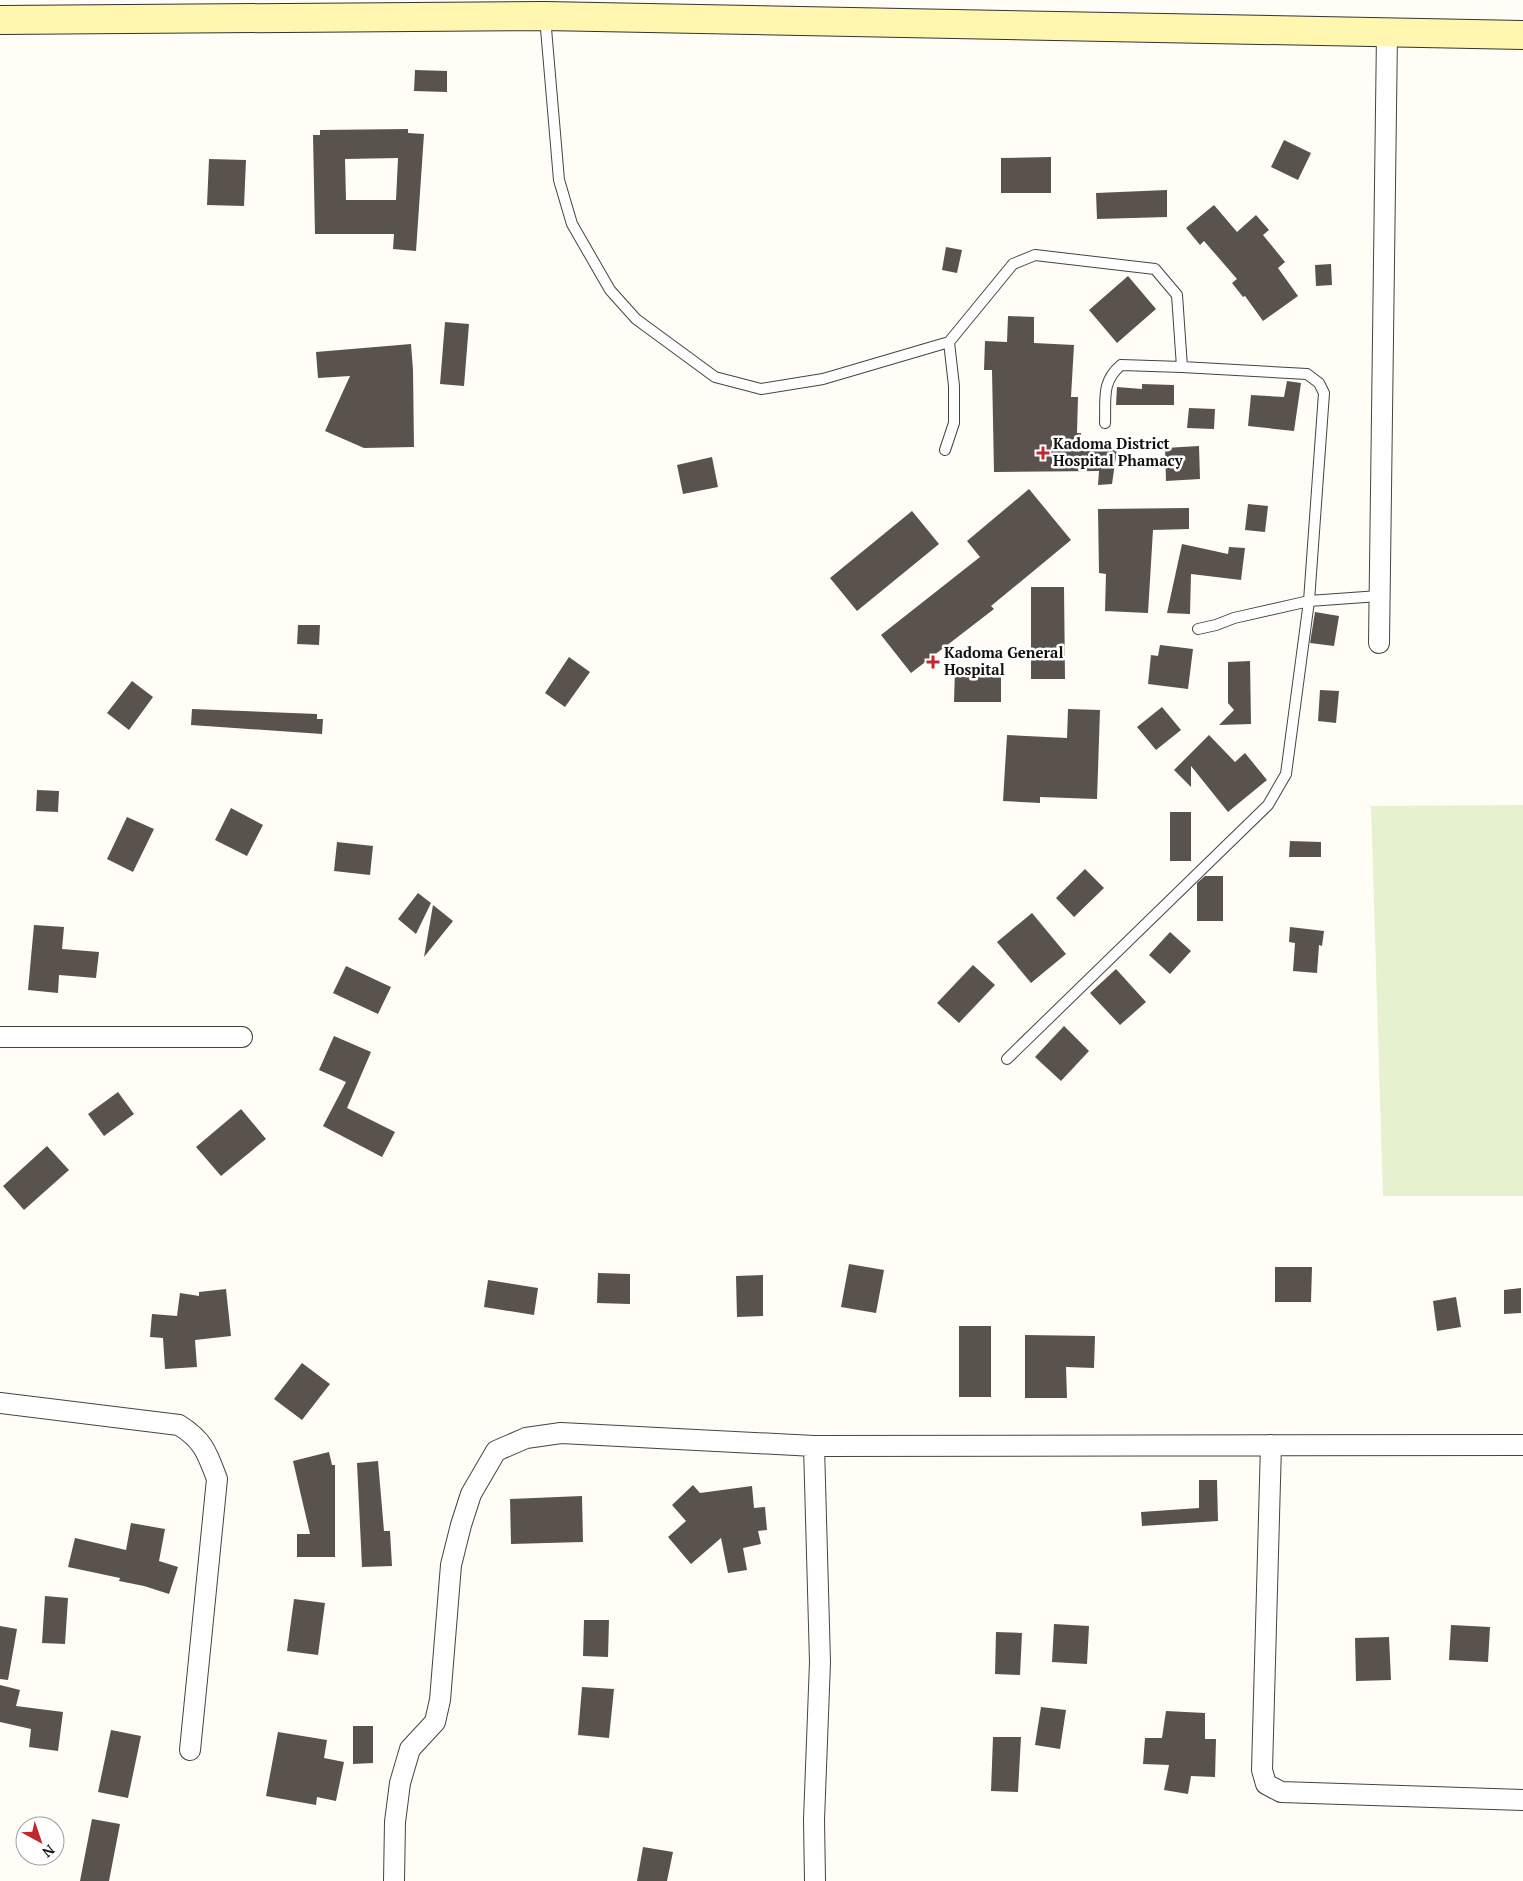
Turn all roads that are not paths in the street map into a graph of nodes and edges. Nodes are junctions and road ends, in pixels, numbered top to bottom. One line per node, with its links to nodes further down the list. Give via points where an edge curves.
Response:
1 (545, 8): 2 (main road); 3 (main road); 5 (lane, via 559,180 569,215 610,290 636,319 715,377 761,389 823,378)
2 (0, 20)
3 (1387, 33): 4 (main road); 9 (street)
4 (1523, 35)
5 (949, 342): 6 (lane, via 1013,264 1035,255 1155,269 1177,295); 8 (lane, via 954,423)
6 (1182, 367): 7 (lane, via 1121,366 1112,373 1106,386); 10 (lane, via 1307,374 1319,383 1324,393)
7 (1105, 424)
8 (945, 450)
9 (1379, 596): 10 (lane); 12 (street)
10 (1309, 601): 11 (lane); 15 (lane, via 1286,774 1268,805)
11 (1198, 629)
12 (1379, 643)
13 (0, 1037): 14 (street)
14 (242, 1037)
15 (1007, 1058)
16 (0, 1403): 20 (street, via 178,1425 194,1435 203,1447 217,1479)
17 (1271, 1445): 18 (street); 19 (street); 21 (street, via 1262,1770 1266,1784 1281,1792)
18 (1523, 1445)
19 (814, 1446): 22 (street, via 560,1433 526,1438 496,1451 471,1494 450,1565 440,1700 435,1722 410,1749 400,1783 395,1822); 23 (street, via 820,1662 814,1820)
20 (190, 1750)
21 (1523, 1800)
22 (394, 1881)
23 (816, 1881)

